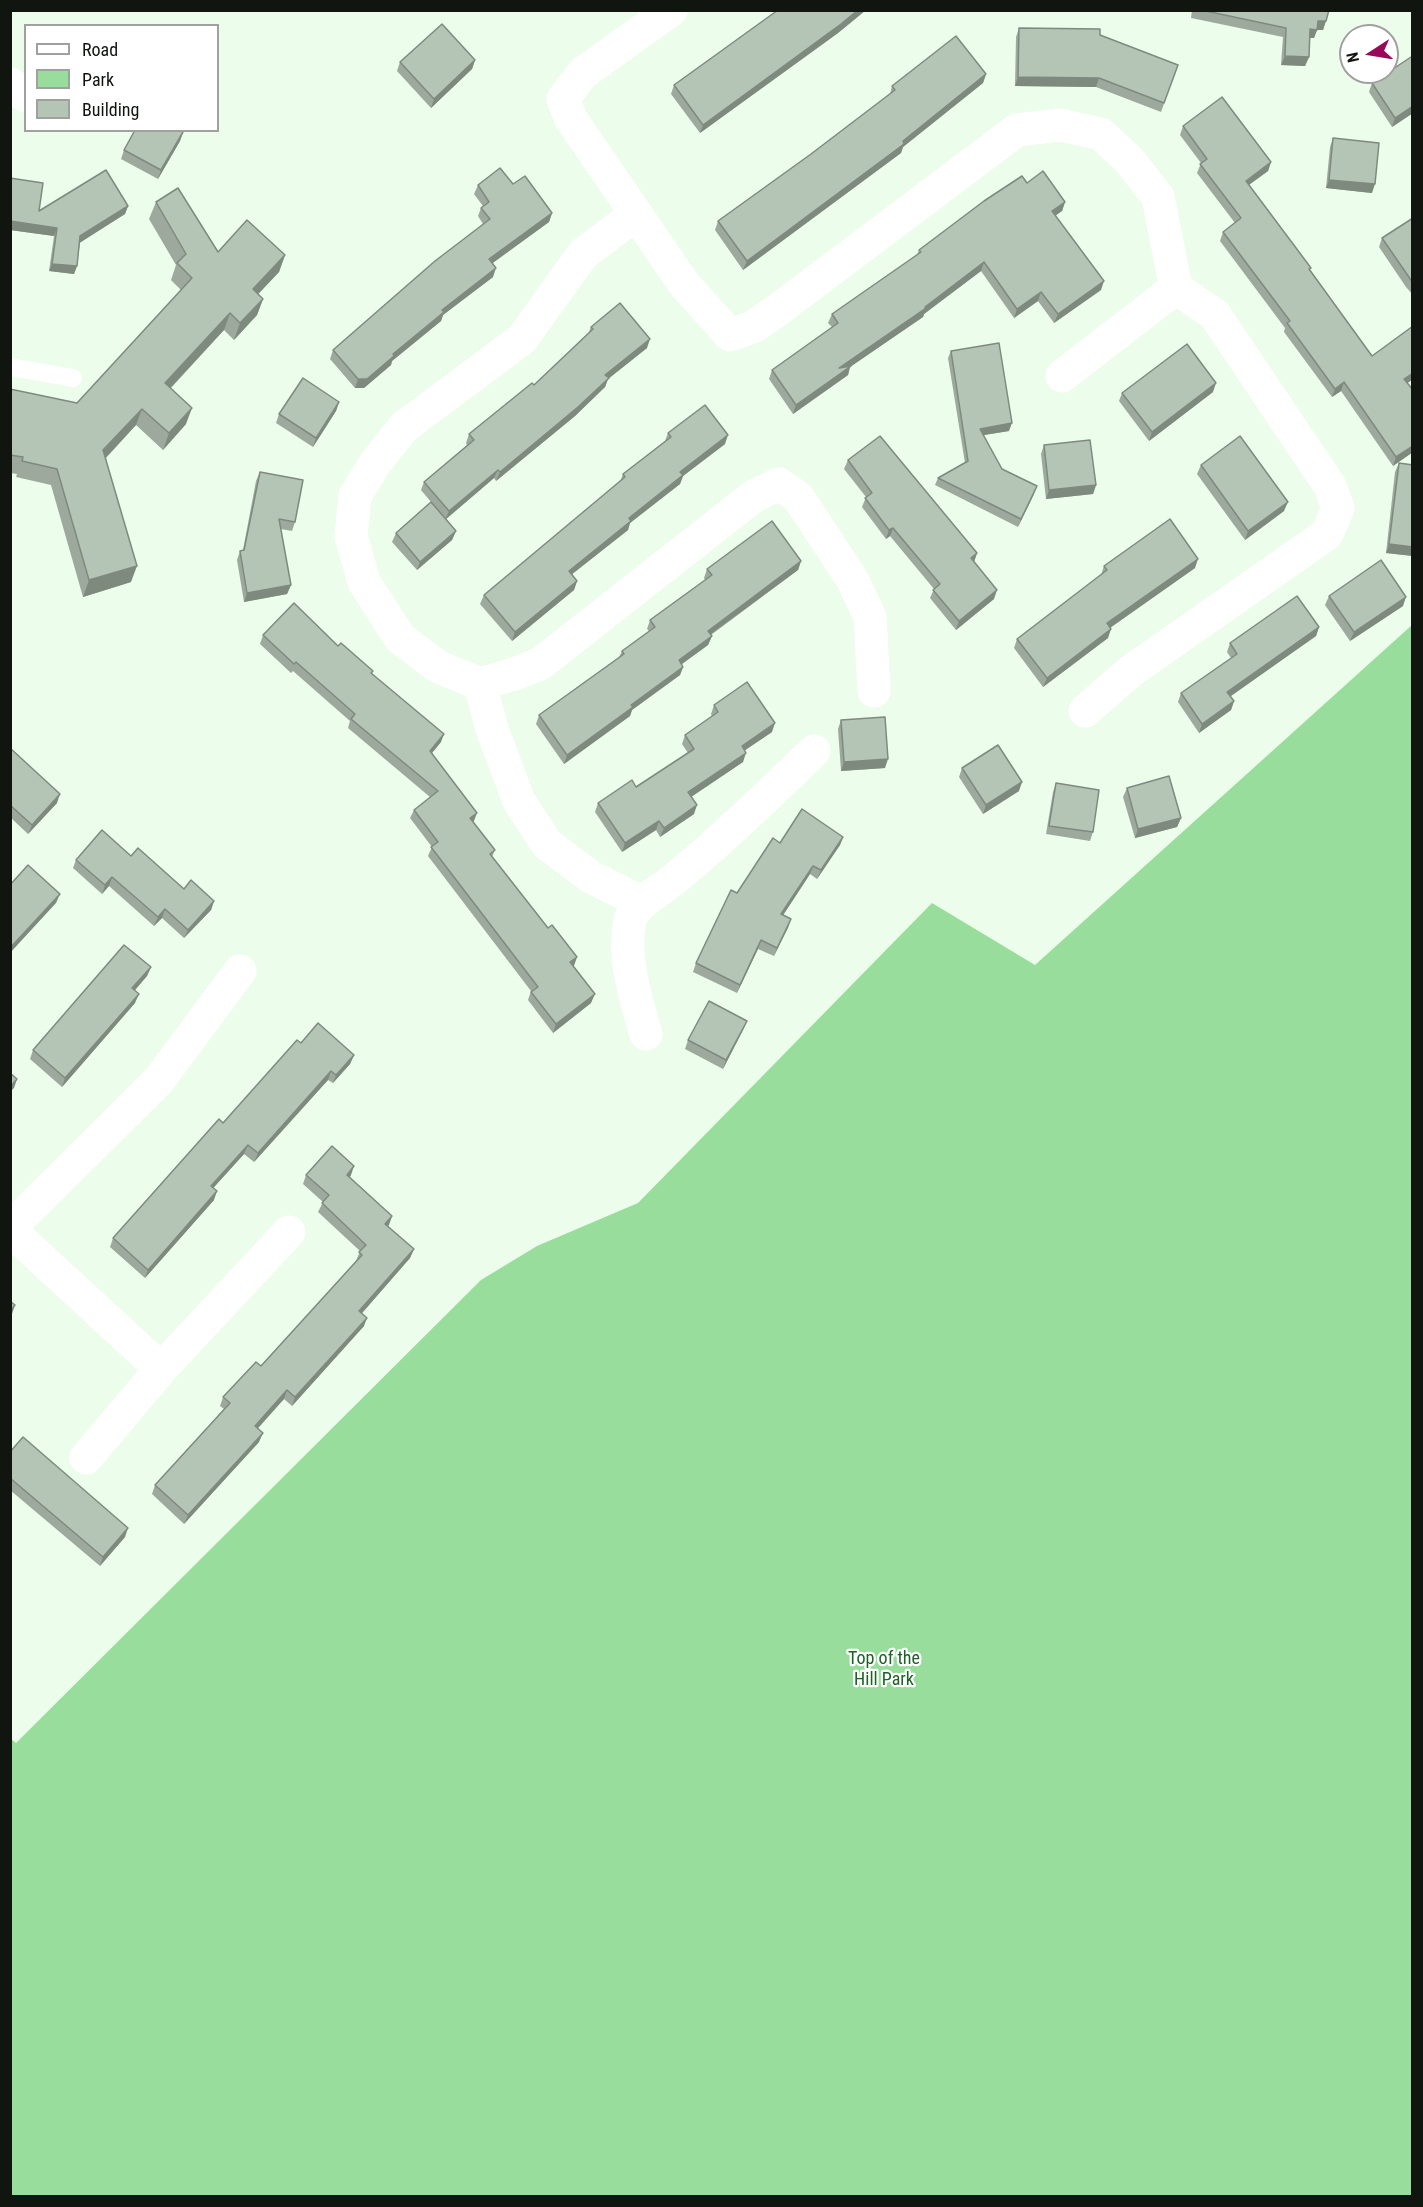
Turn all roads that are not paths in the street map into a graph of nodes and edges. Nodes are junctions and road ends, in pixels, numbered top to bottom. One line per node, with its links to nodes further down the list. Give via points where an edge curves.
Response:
1 (671, 10): 4 (street, via 583,73 563,99 571,119)
2 (10, 84): 3 (street)
3 (24, 94)
4 (635, 215): 5 (street, via 684,284 730,335 753,327 775,312 1017,130 1060,125 1101,134 1129,160 1158,198); 9 (street, via 583,254 522,339 404,427 355,496 351,536 364,582 400,638 436,666)
5 (1176, 288): 7 (street); 11 (street, via 1215,315 1330,486 1338,508 1327,534 1131,671)
6 (10, 367): 8 (lane)
7 (1062, 376)
8 (73, 378)
9 (480, 684): 10 (street, via 540,664 754,496 778,484 798,497 852,579 870,617); 13 (street, via 519,801 547,844 591,877)
10 (874, 691)
11 (1085, 711)
12 (814, 752): 13 (street, via 724,838)
13 (643, 903): 15 (street, via 630,920 628,953)
14 (240, 971): 16 (street, via 159,1080)
15 (646, 1034)
16 (10, 1228): 18 (street)
17 (289, 1232): 18 (street)
18 (161, 1370): 19 (street)
19 (86, 1458)

